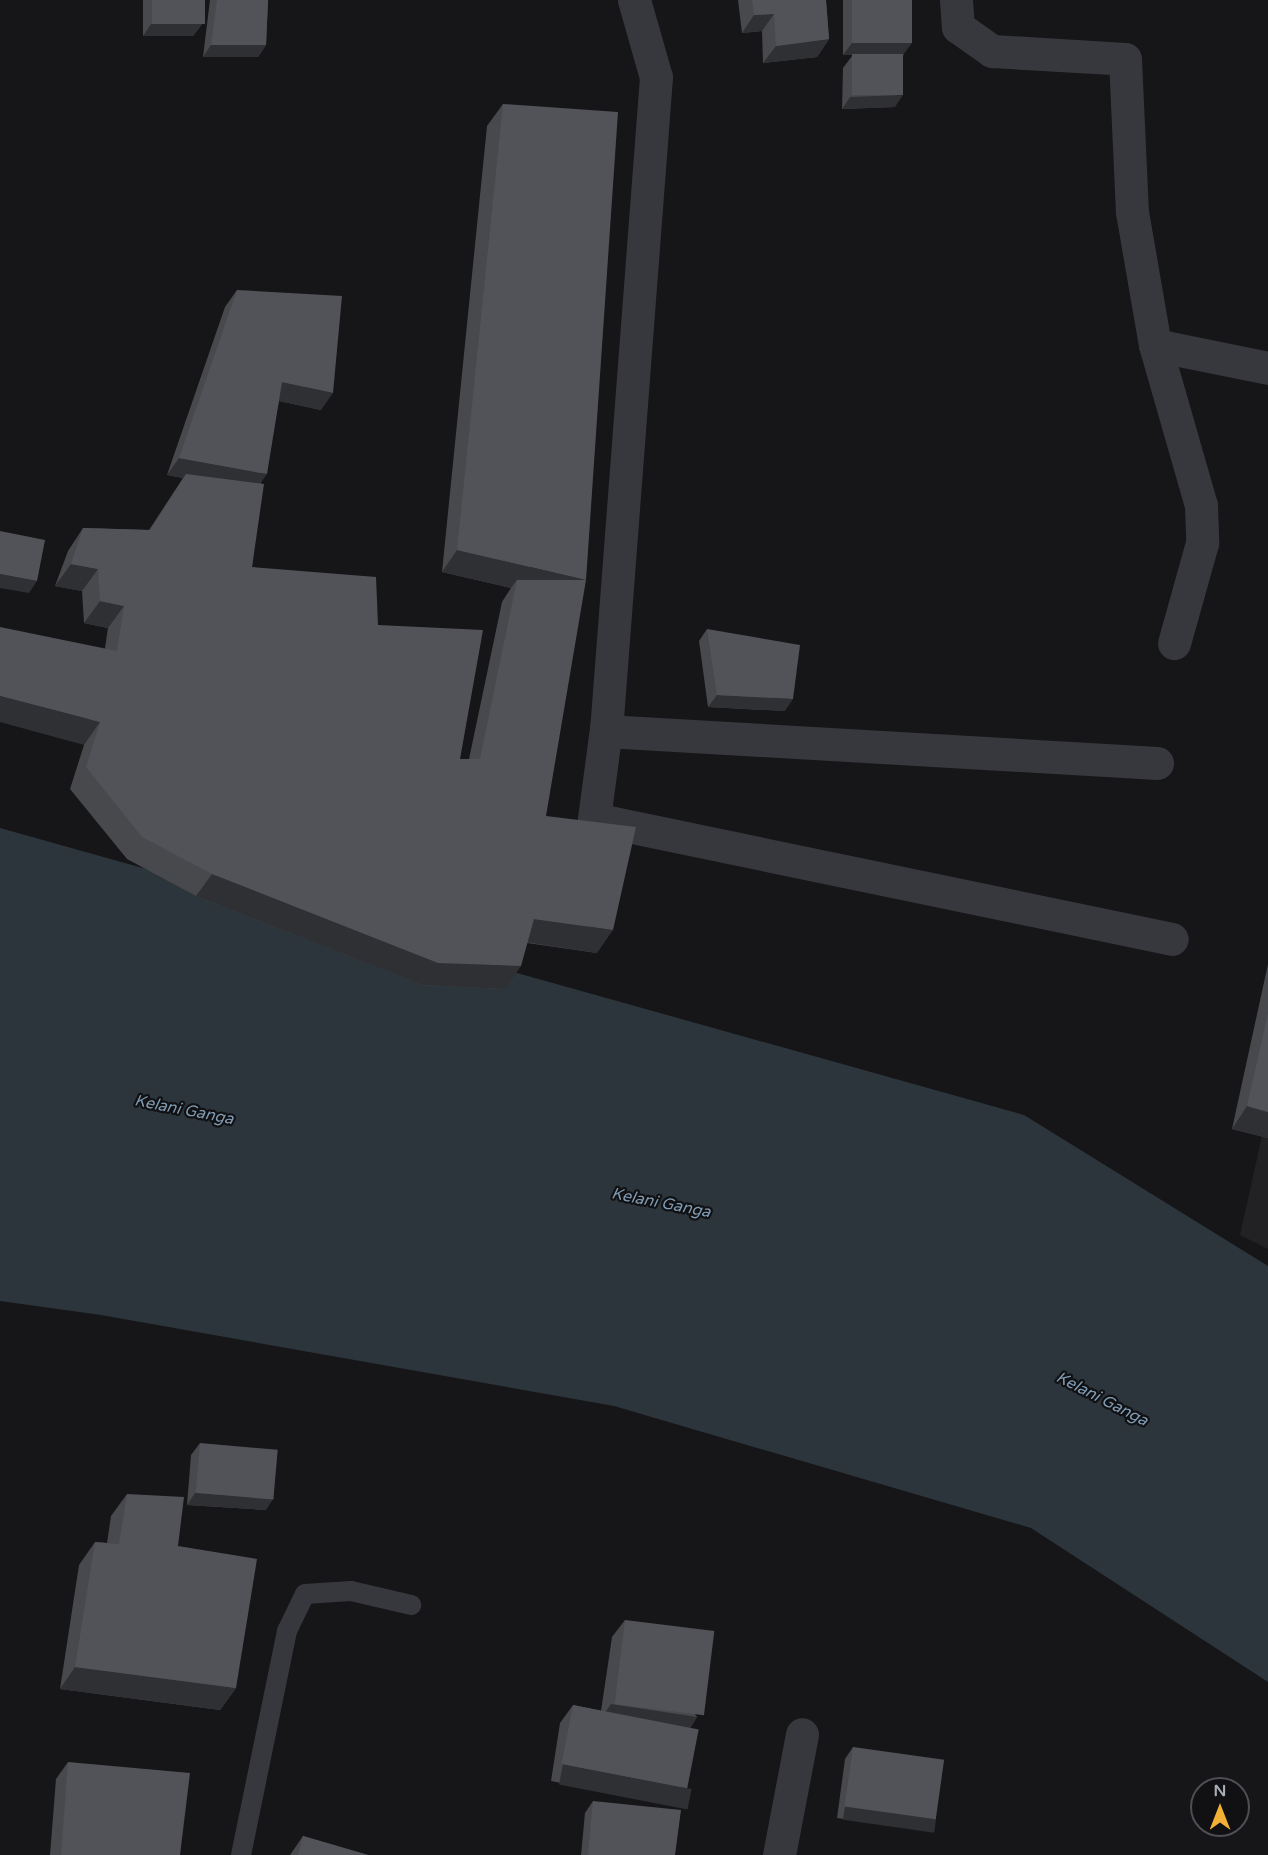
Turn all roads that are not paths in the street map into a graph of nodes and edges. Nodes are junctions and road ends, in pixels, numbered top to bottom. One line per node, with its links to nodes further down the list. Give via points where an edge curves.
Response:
1 (634, 0): 6 (street, via 656,76)
2 (956, 0): 3 (street, via 958,27 992,51 1125,59 1132,212)
3 (1155, 345): 4 (street); 5 (street, via 1201,505 1202,543)
4 (1268, 368)
5 (1174, 643)
6 (607, 721): 7 (street, via 606,731); 8 (street, via 594,819)
7 (1157, 763)
8 (1172, 939)
9 (411, 1605): 11 (lane, via 351,1591 305,1594 287,1631)
10 (802, 1734): 12 (street)
11 (241, 1855)
12 (779, 1855)

